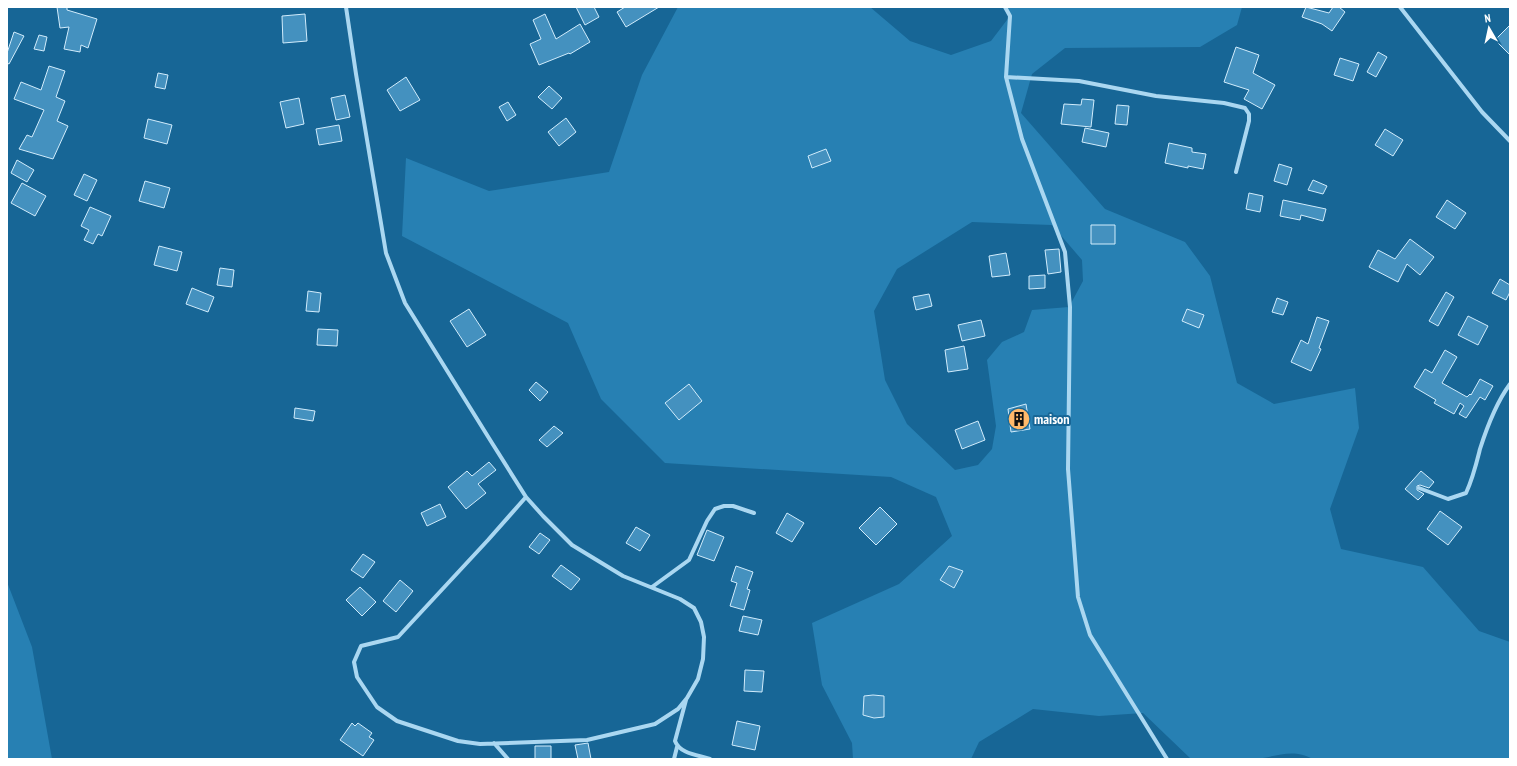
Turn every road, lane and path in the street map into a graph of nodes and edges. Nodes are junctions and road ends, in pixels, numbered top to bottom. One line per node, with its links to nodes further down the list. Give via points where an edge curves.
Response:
1 (346, 7): 9 (street, via 386,253 405,303)
2 (1005, 7): 4 (street, via 1010,16)
3 (1400, 7): 5 (street, via 1482,112)
4 (1006, 77): 6 (street, via 1079,81 1156,96 1224,103 1245,108 1249,120); 18 (street, via 1022,139 1066,252 1070,307 1068,469 1078,597 1090,635)
5 (1510, 141)
6 (1236, 172)
7 (1510, 384): 8 (street, via 1485,436 1466,493 1448,498)
8 (1419, 488)
9 (526, 497): 11 (street, via 572,545 624,576); 13 (street, via 398,637 361,646 354,662 357,677 377,707 397,720 458,741)
10 (754, 513): 11 (street, via 733,506 714,509 689,560)
11 (652, 588): 12 (street, via 680,599 694,608 701,622 704,636 703,659 698,679)
12 (687, 698): 13 (street, via 678,709 654,724 624,732 587,740); 14 (street, via 675,741)
13 (494, 743): 15 (street)
14 (677, 747): 16 (street); 17 (street)
15 (508, 759)
16 (674, 759)
17 (710, 759)
18 (1167, 759)

